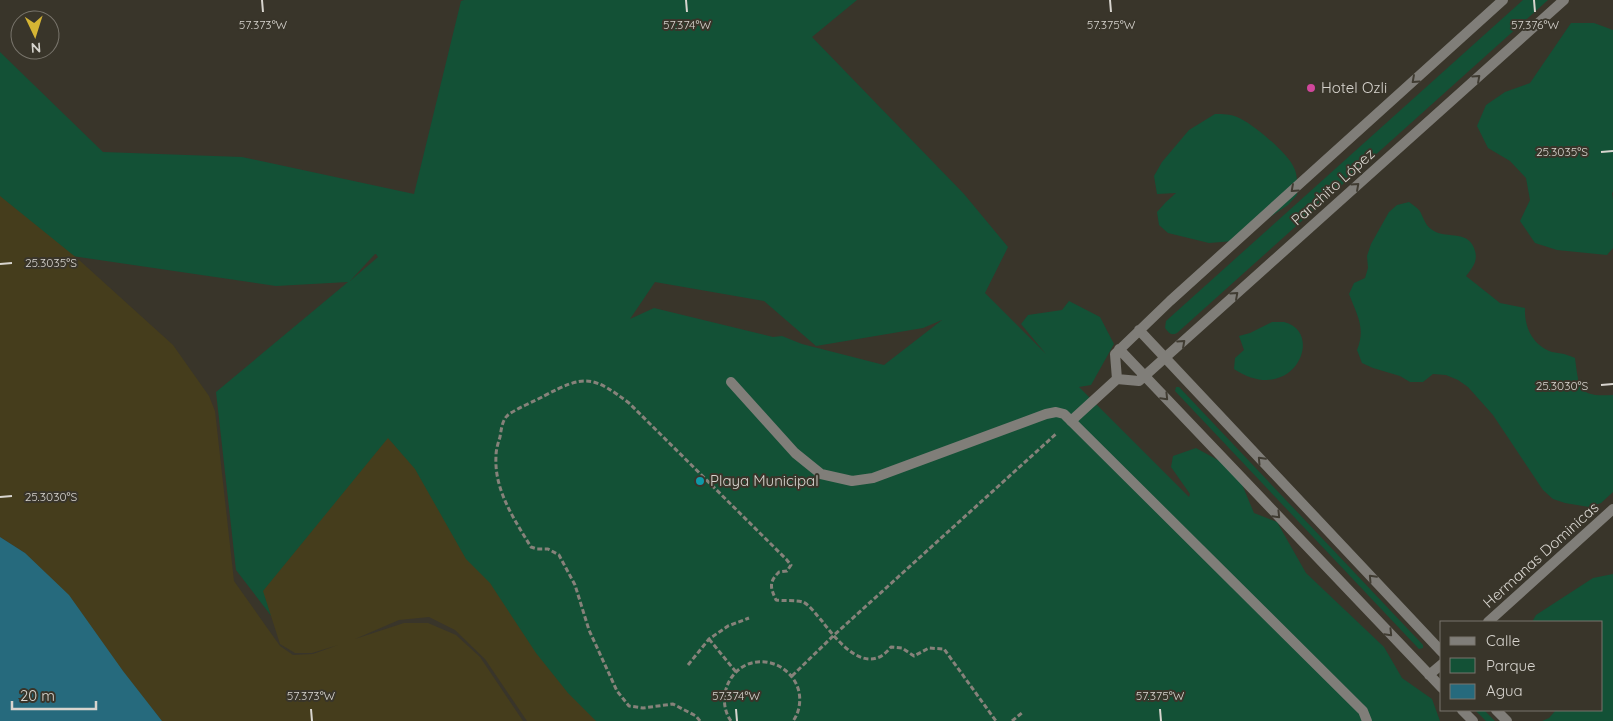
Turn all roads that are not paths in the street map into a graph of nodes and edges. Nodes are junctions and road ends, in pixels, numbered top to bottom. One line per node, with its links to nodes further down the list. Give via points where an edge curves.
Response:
1 (1503, 0): 3 (street, Panchito López, one-way to 3)
2 (1564, 0): 5 (street, Panchito López, one-way to 2)
3 (1139, 330): 4 (street, Panchito López); 5 (street)
4 (1120, 349): 6 (street); 7 (street, via 1115,354)
5 (1165, 358): 6 (street, Panchito López); 12 (street, one-way to 5)
6 (1145, 376): 7 (street, via 1140,381); 14 (street, one-way to 14)
7 (1117, 379): 9 (street)
8 (731, 382): 9 (street, via 794,453 822,474 852,481 874,478 1046,414 1064,414)
9 (1071, 421): 18 (street, via 1363,711)
10 (1613, 509): 11 (street, Hermanas Dominicas)
11 (1489, 621)
12 (1440, 650)
13 (1440, 666): 14 (street)
14 (1429, 675): 15 (street)
15 (1440, 686)
16 (1463, 711): 19 (street)
17 (1497, 711): 20 (street)
18 (1367, 721)
19 (1473, 721)
20 (1507, 721)

